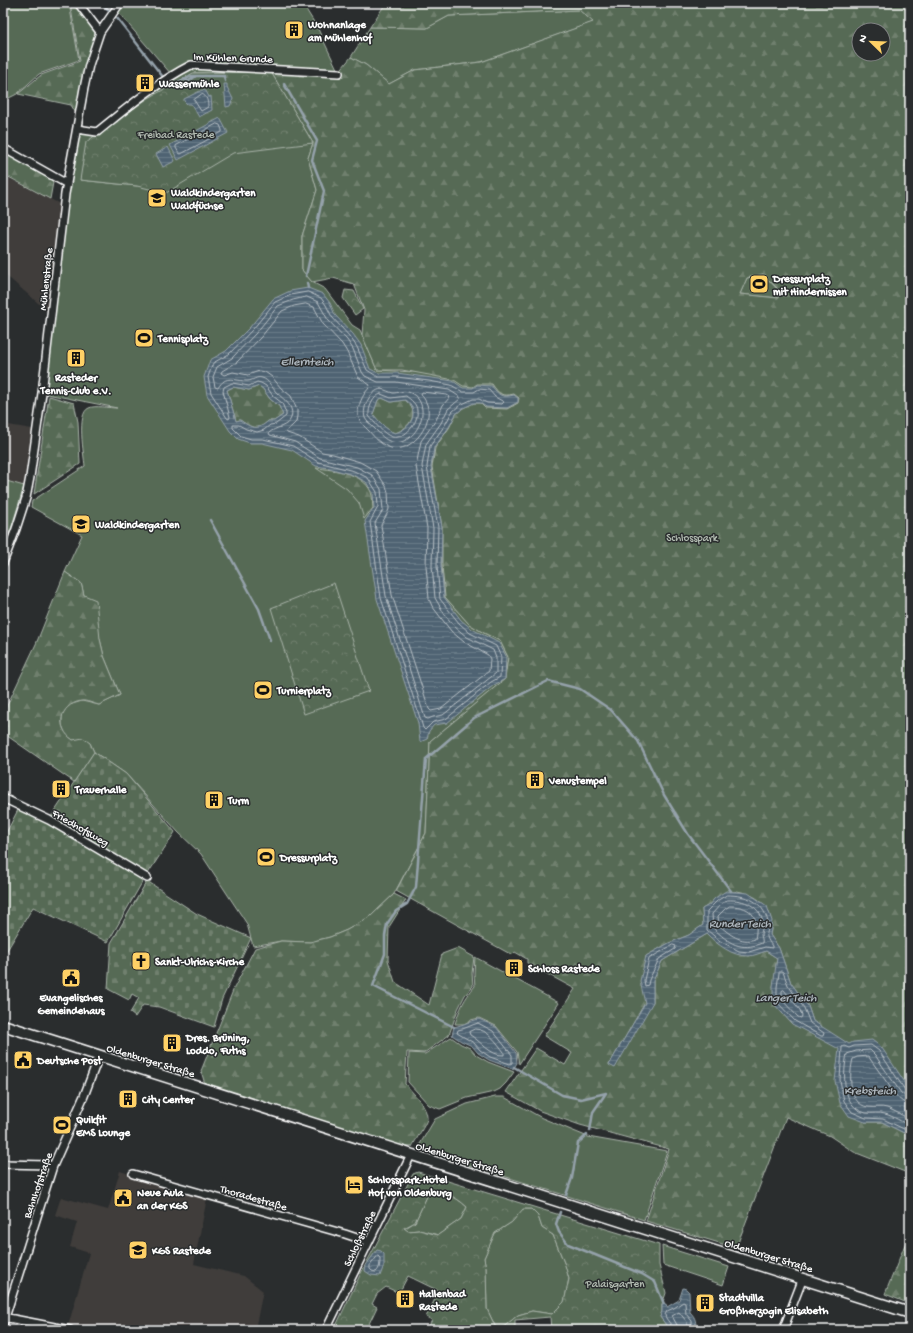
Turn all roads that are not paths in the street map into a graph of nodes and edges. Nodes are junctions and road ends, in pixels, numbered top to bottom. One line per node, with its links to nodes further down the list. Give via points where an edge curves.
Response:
1 (78, 3): 3 (street)
2 (120, 3): 3 (street, Mühlenstraße)
3 (100, 32): 5 (street, Mühlenstraße, via 89,65)
4 (338, 73): 5 (street, Im Kühlen Grunde, via 191,65 159,83 97,132)
5 (77, 129): 7 (street, Mühlenstraße)
6 (3, 148): 7 (street)
7 (67, 184): 8 (street, Mühlenstraße, via 30,477 24,504)
8 (3, 563)
9 (3, 798): 10 (street, Friedhofsweg, via 49,820)
10 (147, 878)
11 (3, 1025): 12 (street, Oldenburger Straße)
12 (99, 1056): 13 (street, Oldenburger Straße); 15 (street, Bahnhofstraße)
13 (411, 1155): 17 (street, Schloßstraße); 18 (street, Oldenburger Straße)
14 (3, 1164): 15 (street)
15 (53, 1166): 20 (street, Bahnhofstraße)
16 (133, 1174): 17 (street, Thoradestraße)
17 (369, 1242): 22 (street, Schloßstraße)
18 (802, 1278): 19 (street, Oldenburger Straße); 23 (street)
19 (910, 1313)
20 (4, 1319): 21 (street)
21 (70, 1330)
22 (326, 1330)
23 (783, 1330)

